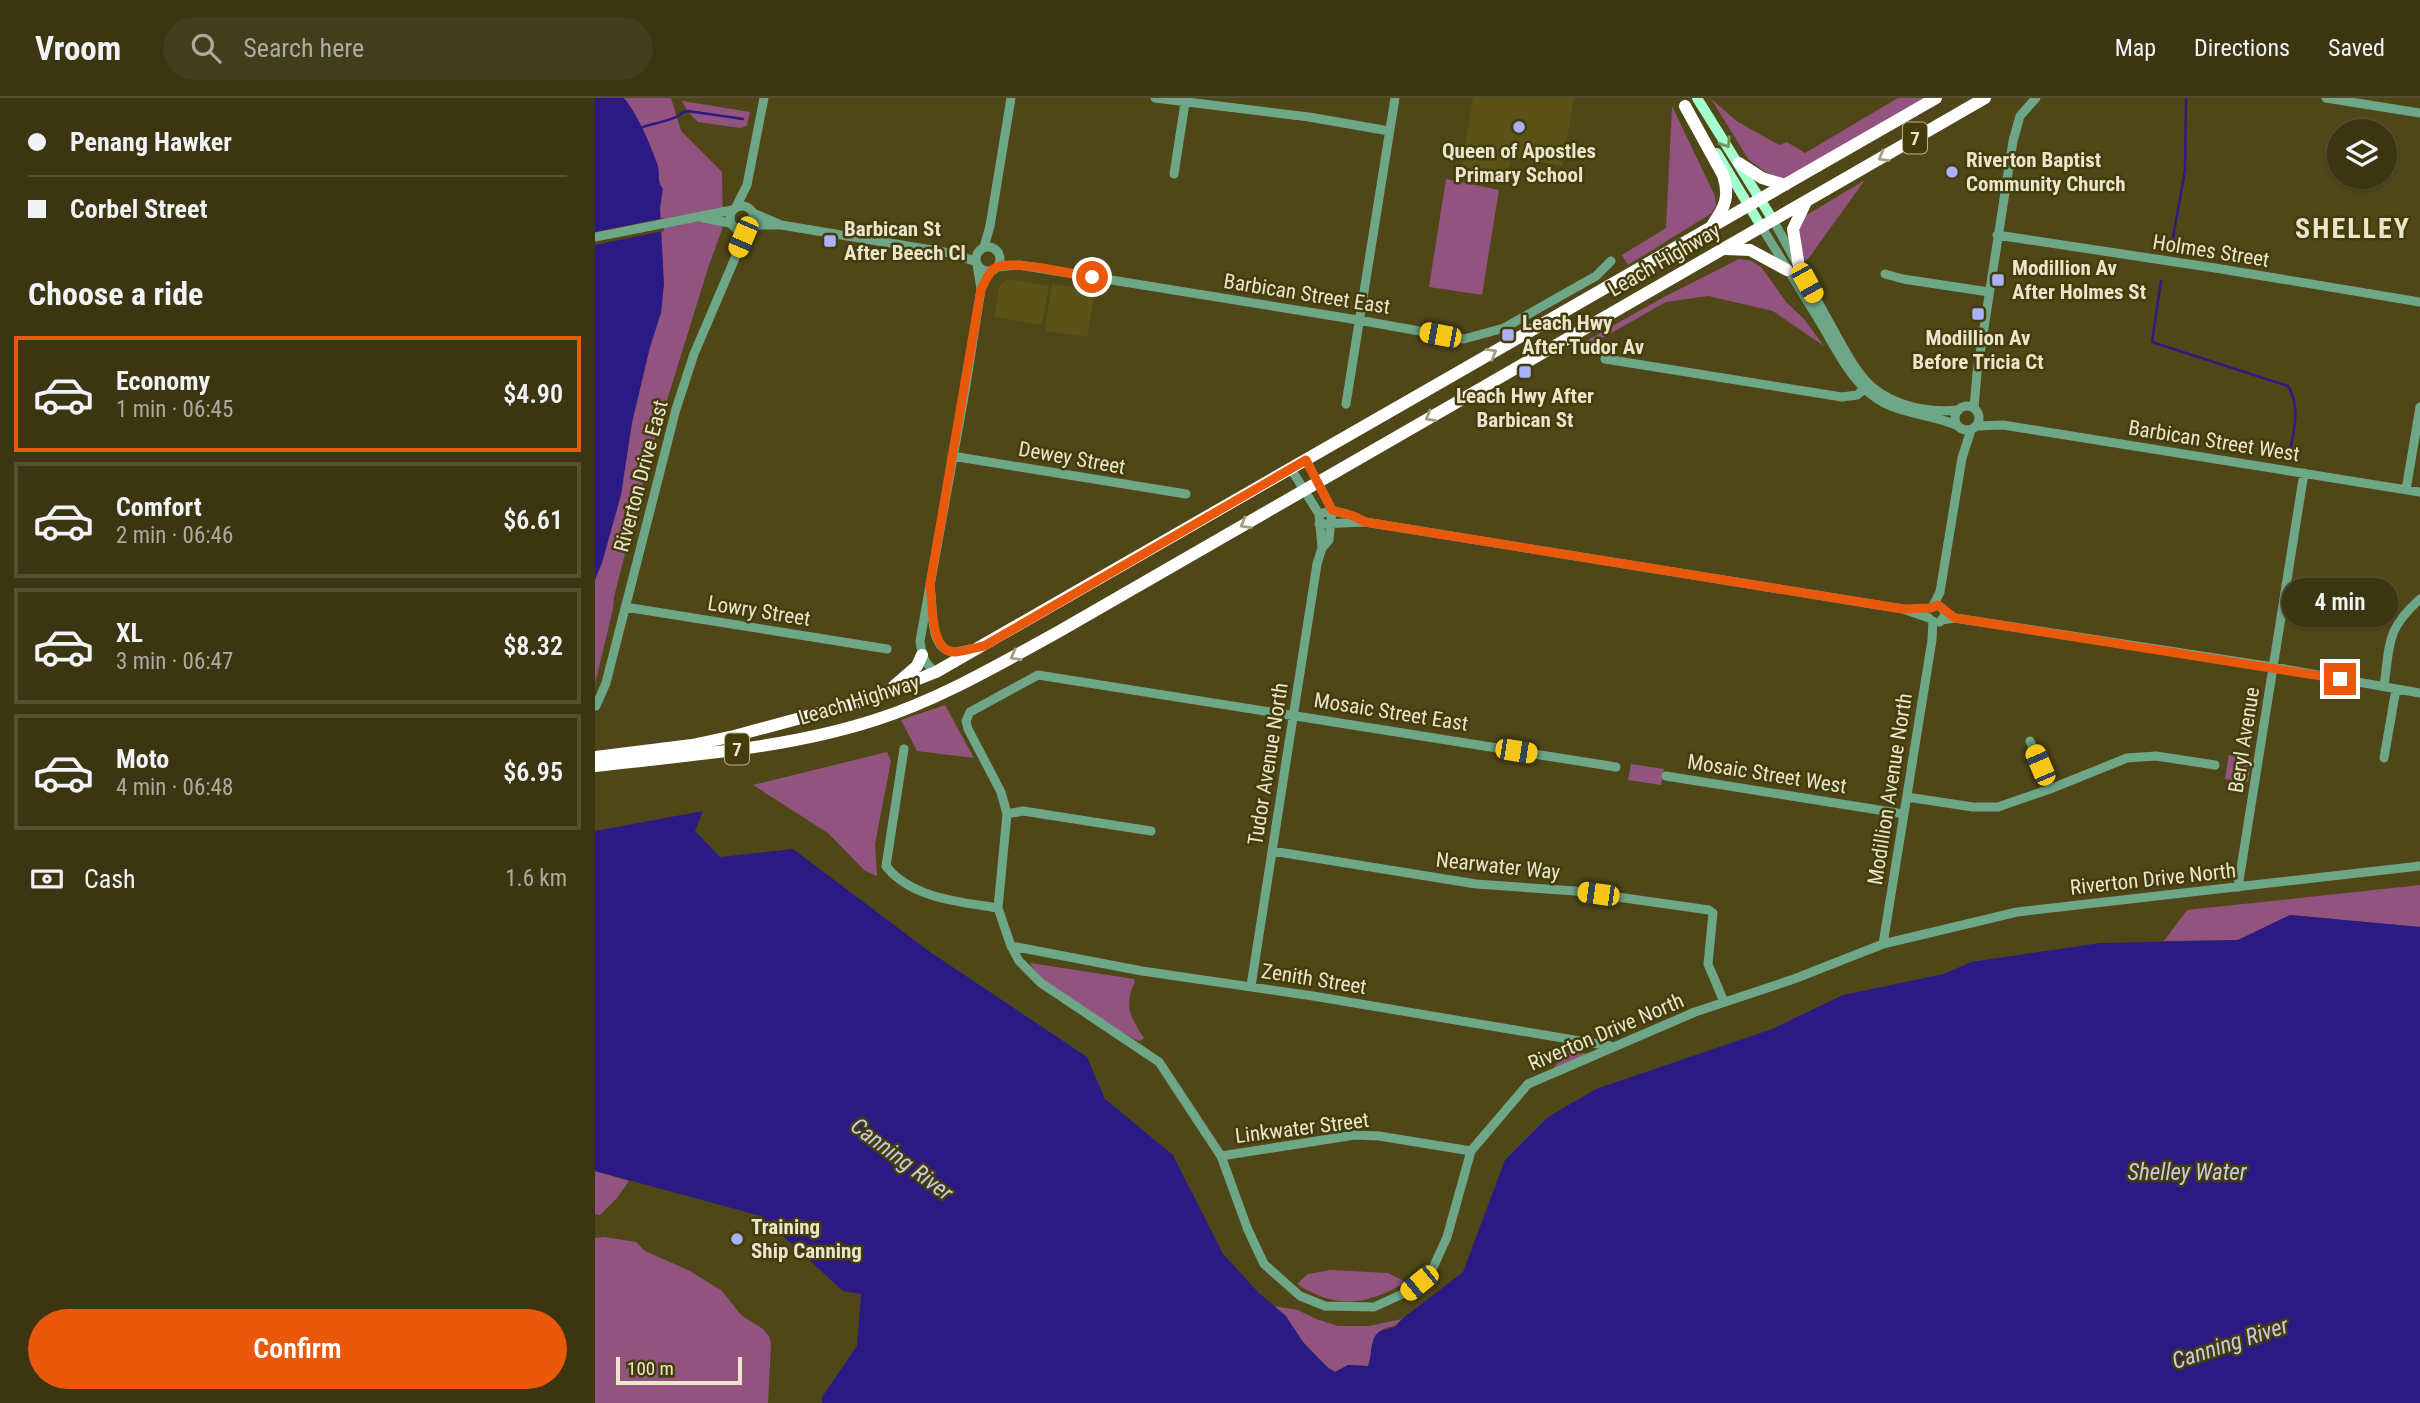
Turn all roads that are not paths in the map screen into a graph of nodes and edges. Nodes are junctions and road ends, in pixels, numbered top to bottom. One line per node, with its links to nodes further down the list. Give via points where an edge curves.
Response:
1 (764, 98): 16 (street, Riverton Drive East)
2 (1011, 98): 31 (street)
3 (1155, 98): 11 (street)
4 (1395, 98): 13 (street)
5 (1697, 98): 14 (main road, one-way to 14)
6 (1936, 98): 17 (highway, Leach Highway / 7)
7 (1985, 98): 18 (highway, Leach Highway / 7, one-way to 18)
8 (2326, 98): 12 (street)
9 (1683, 102): 19 (main road); 27 (highway, via 1727,185 1725,207)
10 (2032, 102): 28 (street, via 2016,125)
11 (1185, 103): 13 (street); 15 (street)
12 (2420, 113)
13 (1389, 131): 43 (street)
14 (1739, 163): 17 (highway, via 1772,183); 19 (main road)
15 (1174, 174)
16 (747, 185): 20 (street, Riverton Drive East); 21 (street, Riverton Drive East)
17 (1785, 185): 19 (highway, Leach Highway / 7)
18 (1806, 201): 23 (highway, Leach Highway / 7); 38 (highway, via 1793,229)
19 (1755, 202): 23 (main road); 27 (highway, Leach Highway / 7)
20 (734, 209): 21 (street, via 747,207); 22 (street); 25 (street, Riverton Drive East, via 729,217)
21 (753, 212): 24 (street); 26 (street, Riverton Drive East)
22 (698, 217): 25 (street); 29 (street)
23 (1767, 223): 30 (highway, Leach Highway / 7); 38 (street)
24 (781, 225): 26 (street); 32 (street)
25 (733, 226): 26 (street); 33 (street, Riverton Drive East)
26 (749, 227): 33 (street, Riverton Drive East)
27 (1711, 227): 52 (highway, Leach Highway / 7, one-way to 27)
28 (1997, 235): 41 (street); 42 (street, Holmes Street)
29 (595, 237)
30 (1723, 249): 38 (highway, via 1750,250); 55 (highway, Leach Highway / 7, one-way to 55)
31 (989, 251): 32 (street); 35 (street); 36 (street, Barbican Street East); 37 (street)
32 (956, 254): 35 (street)
33 (734, 259): 67 (street, Riverton Drive East, via 687,376)
34 (1611, 261): 43 (street, Barbican Street East, via 1596,276 1485,335 1464,339)
35 (976, 263): 37 (street, via 981,270); 40 (street)
36 (1019, 265): 37 (street, Barbican Street East); 43 (street, Barbican Street East)
37 (994, 269): 40 (street)
38 (1793, 269): 45 (street)
39 (1885, 274): 41 (street)
40 (981, 289): 51 (street)
41 (1989, 292): 48 (street)
42 (2420, 302)
43 (1358, 320): 46 (street)
44 (1605, 359): 45 (street, via 1842,397 1857,395)
45 (1867, 387): 48 (street, via 1910,406 1941,412); 50 (street, via 1886,404)
46 (1346, 404)
47 (2420, 407): 57 (street)
48 (1969, 409): 49 (street, Barbican Street West); 50 (street, via 1980,419); 50 (street, via 1955,416)
49 (2003, 425): 50 (street, Barbican Street West); 54 (street, Barbican Street West)
50 (1967, 427): 68 (street, Modillion Avenue North)
51 (952, 456): 59 (street, Dewey Street); 65 (street)
52 (1306, 460): 53 (highway, Leach Highway / 7); 55 (street)
53 (1291, 469): 56 (street, Tudor Avenue North); 69 (highway, Leach Highway / 7)
54 (2304, 473): 57 (street, Barbican Street West); 72 (street, Beryl Avenue)
55 (1318, 482): 56 (highway, Leach Highway / 7); 60 (street)
56 (1304, 490): 61 (street, Tudor Avenue North); 74 (highway, Leach Highway / 7, one-way to 74)
57 (2406, 490): 58 (street, Barbican Street West)
58 (2420, 492)
59 (1185, 494)
60 (1332, 510): 61 (street); 62 (street); 63 (street, Tudor Avenue North)
61 (1319, 519): 63 (street); 64 (street, Tudor Avenue North)
62 (1365, 522): 63 (street); 68 (street)
63 (1331, 525): 64 (street, Tudor Avenue North)
64 (1322, 548): 80 (street, Tudor Avenue North)
65 (930, 585): 69 (street, via 934,629 941,645 954,652); 71 (street, via 920,641)
66 (2420, 599): 75 (street, via 2393,630)
67 (625, 607): 70 (street, Lowry Street); 79 (street, Riverton Drive East, via 607,683)
68 (1937, 614): 72 (street); 89 (street, Modillion Avenue North)
69 (984, 646): 73 (highway, Leach Highway / 7)
70 (887, 649)
71 (922, 655): 73 (street); 77 (highway, via 917,666)
72 (2273, 667): 75 (street); 95 (street, Beryl Avenue)
73 (936, 673): 74 (highway, via 948,681); 77 (highway, Leach Highway / 7)
74 (972, 679): 84 (highway, Leach Highway / 7, via 873,720 815,735 714,753)
75 (2384, 687): 76 (street)
76 (2396, 689): 78 (street); 83 (street)
77 (886, 693): 84 (highway, Leach Highway / 7, via 715,741)
78 (2420, 693)
79 (596, 706)
80 (1294, 714): 86 (street, Mosaic Street East); 90 (street, Mosaic Street East, via 1038,675 970,712 967,721); 93 (street, Tudor Avenue North)
81 (2029, 741): 88 (street)
82 (904, 749): 96 (street, via 886,866 905,883 932,895)
83 (2384, 758)
84 (597, 761)
85 (2215, 765): 88 (street, via 2156,756 2127,758)
86 (1616, 766)
87 (1666, 776): 91 (street, Mosaic Street West)
88 (2050, 789): 89 (street, via 1998,807)
89 (1907, 797): 91 (street, Modillion Avenue North)
90 (1007, 814): 92 (street, via 1023,811); 96 (street)
91 (1904, 814): 97 (street, Modillion Avenue North)
92 (1151, 831)
93 (1272, 851): 99 (street, Tudor Avenue North); 100 (street, Nearwater Way, via 1476,884 1575,891 1709,911 1713,914 1709,964)
94 (2420, 866): 95 (street, Riverton Drive North)
95 (2238, 887): 97 (street, Riverton Drive North, via 2017,912)
96 (998, 908): 98 (street, Riverton Drive North)
97 (1883, 944): 100 (street, Riverton Drive North)
98 (1011, 946): 99 (street, Zenith Street); 103 (street, Riverton Drive North, via 1041,983 1159,1062)
99 (1251, 986): 101 (street, Zenith Street)
100 (1724, 1002): 101 (street, Riverton Drive North)
101 (1612, 1046): 102 (street, Riverton Drive North, via 1528,1084)
102 (1471, 1152): 103 (street, Linkwater Street, via 1356,1135); 103 (street, Riverton Drive North, via 1447,1237 1431,1272 1407,1293 1374,1307 1325,1306 1289,1287 1264,1264)
103 (1221, 1156)

